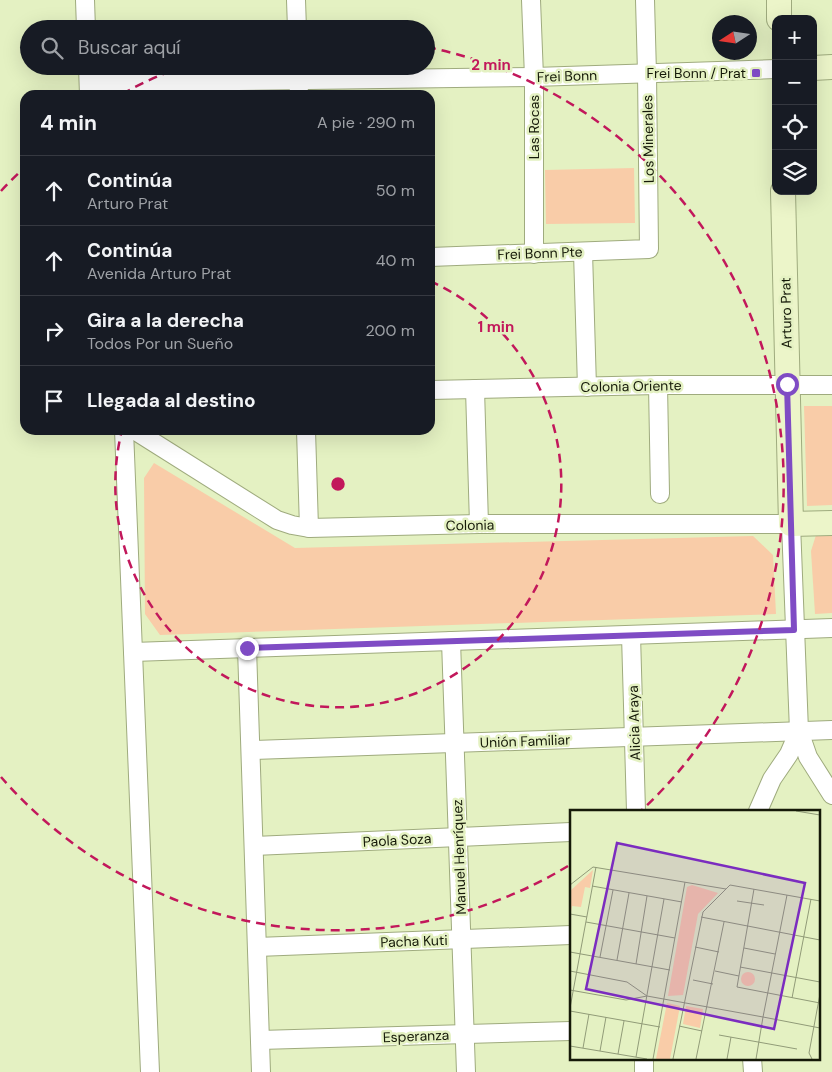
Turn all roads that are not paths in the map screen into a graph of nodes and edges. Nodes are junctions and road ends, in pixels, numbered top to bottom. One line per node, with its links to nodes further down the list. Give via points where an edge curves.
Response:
1 (85, 0): 7 (street)
2 (296, 0): 8 (street)
3 (531, 0): 13 (street, Las Rocas)
4 (645, 0): 12 (street, Los Minerales)
5 (779, 0): 6 (street)
6 (779, 15)
7 (86, 20)
8 (297, 20)
9 (832, 67): 10 (street)
10 (817, 68)
11 (772, 69): 12 (street, Frei Bonn)
12 (647, 73): 13 (street, Frei Bonn); 18 (street, Los Minerales)
13 (534, 77): 16 (street, Frei Bonn); 20 (street, Las Rocas)
14 (299, 80): 15 (street, Frei Bonn); 16 (street, Frei Bonn)
15 (89, 82)
16 (420, 87)
17 (783, 195): 22 (street, Arturo Prat)
18 (649, 249): 19 (street, Frei Bonn Pte)
19 (583, 252): 20 (street, Frei Bonn Pte); 25 (street)
20 (534, 254): 21 (street, Frei Bonn Pte)
21 (435, 257)
22 (787, 384): 23 (street, Colonia Oriente); 24 (street, Colonia Oriente); 34 (street, Arturo Prat)
23 (832, 385)
24 (658, 386): 25 (street, Colonia Oriente); 31 (street)
25 (587, 387): 26 (street, Colonia Oriente)
26 (475, 389): 27 (street, Colonia Oriente); 33 (street)
27 (435, 390)
28 (124, 435): 41 (street)
29 (142, 435): 35 (street, Colonia, via 278,520)
30 (306, 435): 35 (street)
31 (660, 494)
32 (832, 523): 34 (street, Colonia)
33 (479, 524): 34 (street, Colonia); 35 (street, Colonia)
34 (791, 524): 37 (street)
35 (309, 528)
36 (832, 628): 37 (street)
37 (794, 630): 38 (street); 43 (street)
38 (631, 635): 39 (street); 44 (street, Alicia Araya)
39 (451, 641): 40 (street); 45 (street, Manuel Henríquez)
40 (247, 648): 41 (street); 46 (street)
41 (133, 652): 59 (street)
42 (832, 730): 43 (street, Unión Familiar)
43 (799, 731): 44 (street, Unión Familiar); 47 (street, via 808,757); 49 (street)
44 (634, 737): 45 (street, Unión Familiar); 48 (street, Alicia Araya)
45 (455, 743): 46 (street, Unión Familiar); 51 (street, Manuel Henríquez)
46 (251, 750): 52 (street)
47 (832, 795)
48 (636, 810)
49 (758, 810)
50 (570, 832): 51 (street, Paola Soza)
51 (458, 837): 52 (street, Paola Soza); 54 (street, Manuel Henríquez)
52 (254, 846): 55 (street)
53 (570, 935): 54 (street, Pacha Kuti)
54 (462, 939): 55 (street, Pacha Kuti); 57 (street, Manuel Henríquez)
55 (257, 947): 58 (street)
56 (570, 1031): 57 (street, Esperanza)
57 (465, 1034): 58 (street, Esperanza); 61 (street, Manuel Henríquez)
58 (260, 1040): 60 (street)
59 (150, 1072)
60 (261, 1072)
61 (466, 1072)

